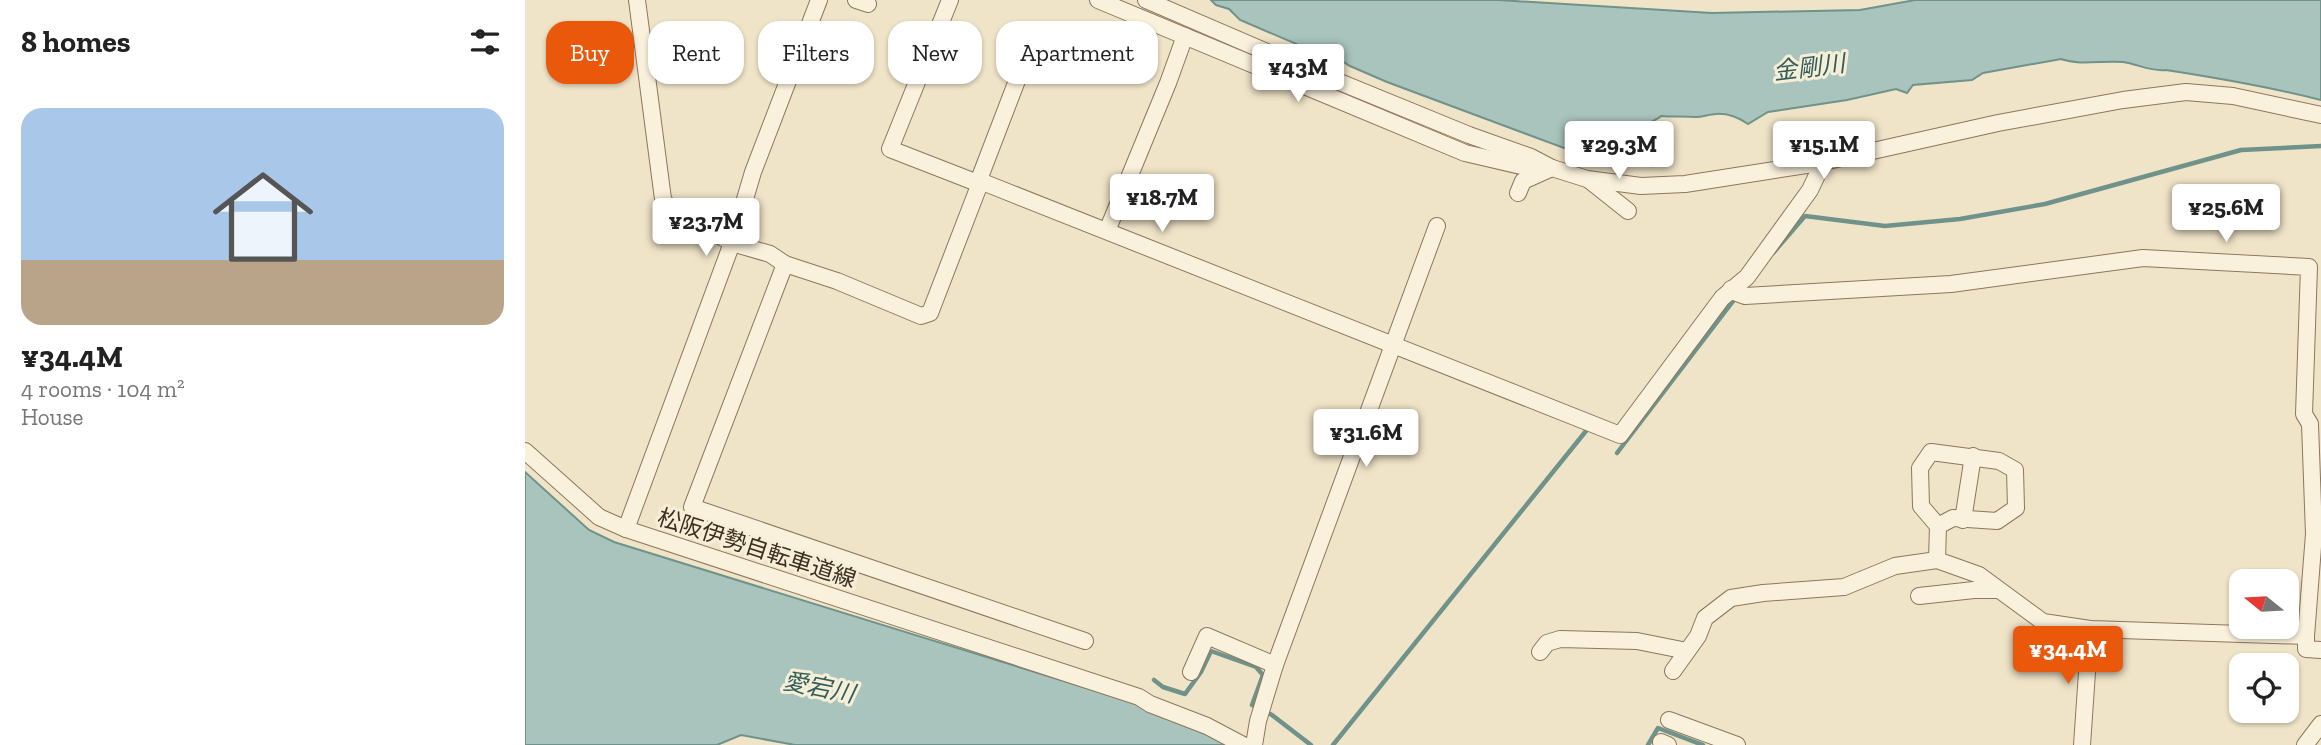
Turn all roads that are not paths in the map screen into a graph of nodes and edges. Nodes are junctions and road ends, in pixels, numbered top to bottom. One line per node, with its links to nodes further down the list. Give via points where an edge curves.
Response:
1 (636, 0): 17 (street, via 663,199 667,206)
2 (818, 0): 17 (street, 松阪伊勢自転車道線, via 753,172)
3 (950, 0): 12 (street, via 890,149)
4 (1098, 0): 6 (street)
5 (1146, 0): 10 (street)
6 (1185, 36): 10 (street, via 1465,153 1534,169); 16 (street)
7 (1016, 84): 12 (street)
8 (2321, 114): 9 (street, via 2233,96 2186,92 1998,123)
9 (1818, 163): 11 (street, via 1685,184 1641,186); 19 (street, via 1810,190)
10 (1552, 168): 11 (street); 13 (street, via 1523,181)
11 (1587, 179): 14 (street)
12 (980, 184): 16 (street); 18 (street, via 930,313 921,316)
13 (1518, 193)
14 (1628, 211)
15 (1437, 226): 20 (street)
16 (1107, 231): 20 (street)
17 (732, 243): 18 (street, via 770,254); 26 (street, 松阪伊勢自転車道線)
18 (785, 264): 32 (street, via 692,507)
19 (1737, 293): 20 (street, via 1722,298 1620,435); 21 (street, via 1951,284 2143,258 2309,267 2304,414)
20 (1393, 346): 36 (street)
21 (2315, 424): 31 (street, via 2314,534)
22 (525, 450): 26 (street, via 599,517)
23 (1973, 456): 24 (street); 24 (street, via 2015,470 2017,508 1997,521); 25 (street, via 1931,452 1920,468 1921,506)
24 (1963, 520): 25 (street, via 1953,518)
25 (1938, 526): 27 (street)
26 (626, 529): 41 (street, 松阪伊勢自転車道線, via 1128,693)
27 (1937, 560): 28 (street, via 1979,575); 34 (street, via 1895,566 1844,587 1731,598 1705,618)
28 (1997, 590): 29 (street); 30 (street, via 2043,622)
29 (1919, 596)
30 (2090, 629): 31 (street); 44 (street)
31 (2306, 636): 33 (street, via 2306,649)
32 (1085, 641)
33 (2321, 650)
34 (1688, 651): 35 (street, via 1637,641 1560,639 1547,643); 37 (street)
35 (1540, 652)
36 (1275, 664): 38 (street, via 1207,636); 42 (street)
37 (1673, 671)
38 (1191, 673)
39 (1669, 720): 43 (street)
40 (2321, 724): 45 (street)
41 (1243, 745)
42 (1254, 745)
43 (1737, 745)
44 (2083, 745)
45 (2305, 745)

